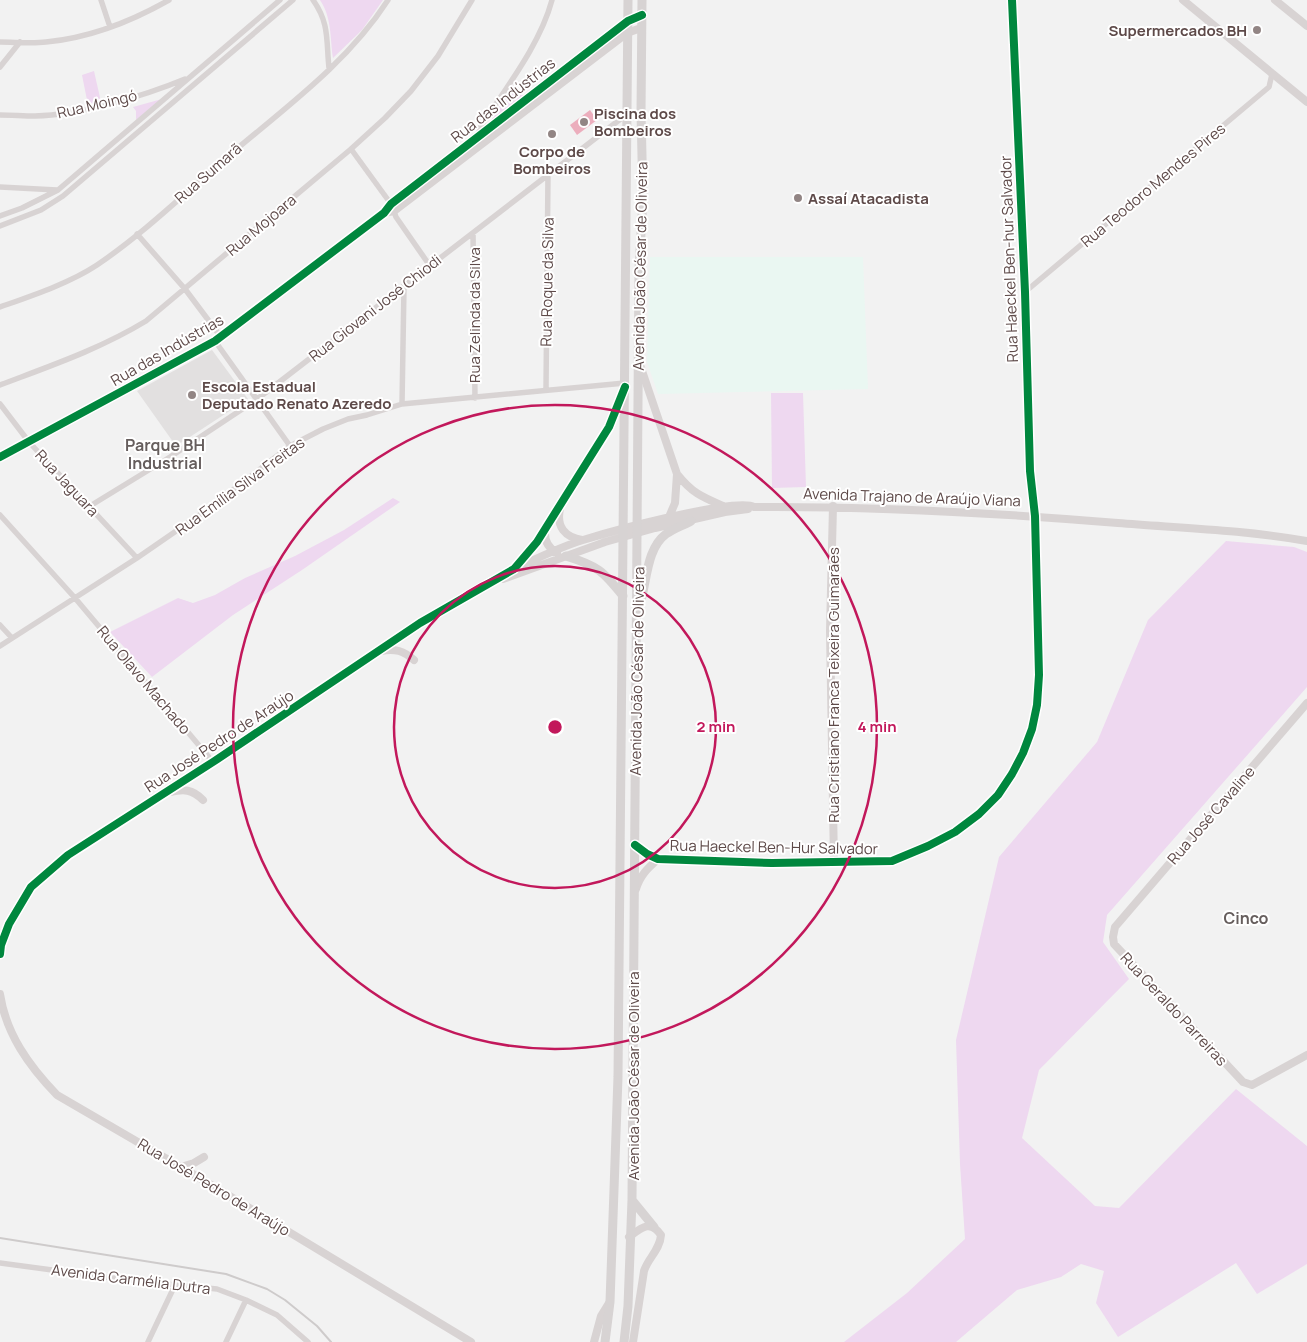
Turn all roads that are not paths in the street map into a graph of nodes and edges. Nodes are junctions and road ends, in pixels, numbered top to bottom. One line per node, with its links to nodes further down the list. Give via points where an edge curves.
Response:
1 (101, 0): 17 (street)
2 (169, 0): 17 (street)
3 (280, 0): 20 (street)
4 (293, 0): 23 (street)
5 (312, 0): 25 (street, via 321,12 328,39)
6 (388, 0): 25 (street, Rua Sumarã, via 361,37)
7 (472, 0): 33 (street, Rua Mojoara, via 438,56 411,91)
8 (552, 0): 31 (street, via 545,22 480,128)
9 (628, 0): 15 (main road, Avenida João César de Oliveira)
10 (642, 0): 14 (main road, Avenida João César de Oliveira)
11 (1012, 0): 46 (street, Rua Haeckel Ben-hur Salvador)
12 (1183, 0): 26 (street)
13 (1275, 0): 16 (street)
14 (642, 15): 15 (street, Rua das Indústrias); 18 (main road, Avenida João César de Oliveira)
15 (628, 20): 19 (main road, Avenida João César de Oliveira); 31 (street, Rua das Indústrias)
16 (1307, 26)
17 (110, 27): 22 (street, via 73,38)
18 (641, 28): 19 (street, Rua das Indústrias); 50 (main road, Avenida João César de Oliveira, via 643,199)
19 (628, 33): 29 (main road, Avenida João César de Oliveira); 32 (street, Rua das Indústrias)
20 (235, 38): 23 (street); 27 (street)
21 (0, 42): 22 (street)
22 (20, 42): 24 (street)
23 (241, 45): 36 (street)
24 (0, 67)
25 (329, 68): 42 (street, Rua Sumarã)
26 (1272, 74): 28 (street); 46 (street, Rua Teodoro Mendes Pires, via 1269,87)
27 (191, 77): 30 (street, Rua Moingó, via 111,103 66,113); 37 (street)
28 (1307, 102)
29 (627, 114): 34 (street, Rua Giovani José Chiodi); 49 (main road, Avenida João César de Oliveira)
30 (0, 115)
31 (480, 135): 32 (street); 38 (street, Rua das Indústrias)
32 (486, 142): 38 (street, Rua das Indústrias)
33 (351, 150): 38 (street); 45 (street, Rua Mojoara)
34 (548, 174): 41 (street, Rua Giovani José Chiodi); 53 (street, Rua Roque da Silva)
35 (0, 187): 37 (street)
36 (71, 189): 37 (street); 40 (street, via 41,210)
37 (58, 190): 39 (street)
38 (393, 208): 43 (street); 48 (street, Rua das Indústrias)
39 (0, 216)
40 (0, 226)
41 (473, 233): 43 (street, Rua Giovani José Chiodi); 54 (street, Rua Zelinda da Silva)
42 (137, 234): 45 (street); 47 (street, Rua Sumarã, via 96,266)
43 (430, 266): 44 (street, Rua Giovani José Chiodi)
44 (404, 286): 55 (street, Rua Giovani José Chiodi); 57 (street)
45 (185, 289): 48 (street); 51 (street, Rua Mojoara, via 124,335 96,349)
46 (1025, 292): 70 (street, Rua Haeckel Ben-hur Salvador, via 1030,471)
47 (0, 307)
48 (218, 339): 55 (street); 60 (street, Rua das Indústrias)
49 (625, 357): 50 (main road, via 632,362); 52 (main road, Avenida João César de Oliveira)
50 (638, 360): 63 (street, Avenida Trajano de Araújo Viana); 85 (main road, Avenida João César de Oliveira)
51 (0, 385)
52 (625, 385): 53 (street, Rua Emília Silva Freitas); 58 (street, Rua José Pedro de Araújo); 59 (main road, Avenida João César de Oliveira)
53 (546, 390): 54 (street, Rua Emília Silva Freitas)
54 (475, 398): 57 (street, Rua Emília Silva Freitas)
55 (256, 400): 61 (street); 65 (street, Rua Giovani José Chiodi)
56 (0, 404): 60 (street, Rua Jaguara)
57 (402, 404): 61 (street, Rua Emília Silva Freitas, via 348,418)
58 (609, 427): 59 (street, via 617,427); 64 (street, Rua José Pedro de Araújo)
59 (625, 434): 83 (main road, Avenida João César de Oliveira)
60 (29, 442): 62 (street, Rua das Indústrias); 65 (street, Rua Jaguara)
61 (290, 446): 79 (street, Rua Emília Silva Freitas)
62 (0, 457)
63 (678, 474): 66 (street, Avenida Trajano de Araújo Viana, via 697,494); 71 (street, via 675,504)
64 (561, 504): 73 (street, Rua José Pedro de Araújo); 75 (street, via 558,519 563,530)
65 (90, 506): 79 (street, Rua Jaguara)
66 (723, 506): 68 (street, Avenida Trajano de Araújo Viana); 71 (street, Avenida Trajano de Araújo Viana)
67 (833, 506): 68 (street, Avenida Trajano de Araújo Viana); 70 (street, Avenida Trajano de Araújo Viana); 97 (street, Rua Cristiano Franca Teixeira Guimarães, via 830,631)
68 (754, 507): 72 (street, Avenida Trajano de Araújo Viana)
69 (0, 515): 84 (street, Rua Olavo Machado)
70 (1035, 516): 76 (street, Avenida Trajano de Araújo Viana, via 1227,531); 97 (street, Rua Haeckel Ben-Hur Salvador, via 1037,705 1032,729 1012,774 998,795 979,814 928,846 892,861)
71 (669, 517): 74 (street); 75 (street, Avenida Trajano de Araújo Viana)
72 (692, 520): 74 (street, Avenida Trajano de Araújo Viana); 85 (main road, via 666,534 656,547 650,559)
73 (545, 528): 77 (street, via 544,537); 80 (street, Rua José Pedro de Araújo)
74 (632, 534): 78 (street, Avenida Trajano de Araújo Viana)
75 (582, 540): 77 (street, Avenida Trajano de Araújo Viana)
76 (1307, 541)
77 (553, 551): 78 (street); 80 (street, Avenida Trajano de Araújo Viana)
78 (566, 556): 81 (street, Avenida Trajano de Araújo Viana); 83 (main road, via 600,570)
79 (138, 558): 84 (street, Rua Emília Silva Freitas)
80 (514, 569): 82 (street, Rua José Pedro de Araújo)
81 (505, 578): 82 (street, Rua José Pedro de Araújo)
82 (490, 583): 89 (street, Rua José Pedro de Araújo)
83 (623, 596): 111 (main road, Avenida João César de Oliveira, via 618,1076)
84 (75, 598): 87 (street, Rua Emília Silva Freitas); 92 (street, Rua Olavo Machado)
85 (637, 615): 95 (main road, Avenida João César de Oliveira)
86 (0, 625): 87 (street)
87 (12, 638): 88 (street, Rua Emília Silva Freitas)
88 (0, 646)
89 (379, 651): 90 (street, via 398,649); 92 (street, Rua José Pedro de Araújo)
90 (414, 660)
91 (1307, 703): 99 (street, Rua José Cavaline)
92 (213, 762): 93 (street, Rua José Pedro de Araújo)
93 (165, 793): 94 (street, via 184,789 195,792); 100 (street, Rua José Pedro de Araújo, via 68,855 31,887 9,924)
94 (203, 800)
95 (635, 845): 96 (street, Rua Haeckel Ben-Hur Salvador); 98 (main road, Avenida João César de Oliveira)
96 (658, 860): 97 (street, Rua Haeckel Ben-Hur Salvador); 98 (street, Rua Haeckel Ben-Hur Salvador, via 646,869)
97 (834, 863)
98 (634, 896): 105 (main road, Avenida João César de Oliveira)
99 (1115, 927): 102 (street, Rua Geraldo Parreiras, via 1114,944 1243,1082 1252,1084)
100 (0, 954)
101 (0, 994): 104 (street, Rua José Pedro de Araújo, via 4,1015 17,1046 57,1095)
102 (1307, 1055)
103 (204, 1157): 104 (street)
104 (181, 1167): 115 (street, Rua José Pedro de Araújo)
105 (632, 1200): 106 (main road); 107 (main road, Avenida João César de Oliveira)
106 (654, 1227): 107 (street, via 644,1227); 119 (street, via 661,1235 660,1243 644,1271)
107 (629, 1237): 118 (main road, Avenida João César de Oliveira, via 630,1270)
108 (0, 1263): 109 (street, Avenida Carmélia Dutra)
109 (175, 1285): 110 (street, Avenida Carmélia Dutra, via 218,1289); 112 (street)
110 (246, 1300): 113 (street); 114 (street, Avenida Carmélia Dutra, via 277,1315)
111 (610, 1302): 116 (street, via 601,1316); 117 (main road, Avenida João César de Oliveira)
112 (148, 1342)
113 (226, 1342)
114 (307, 1342)
115 (471, 1342)
116 (594, 1342)
117 (605, 1342)
118 (624, 1342)
119 (633, 1342)

